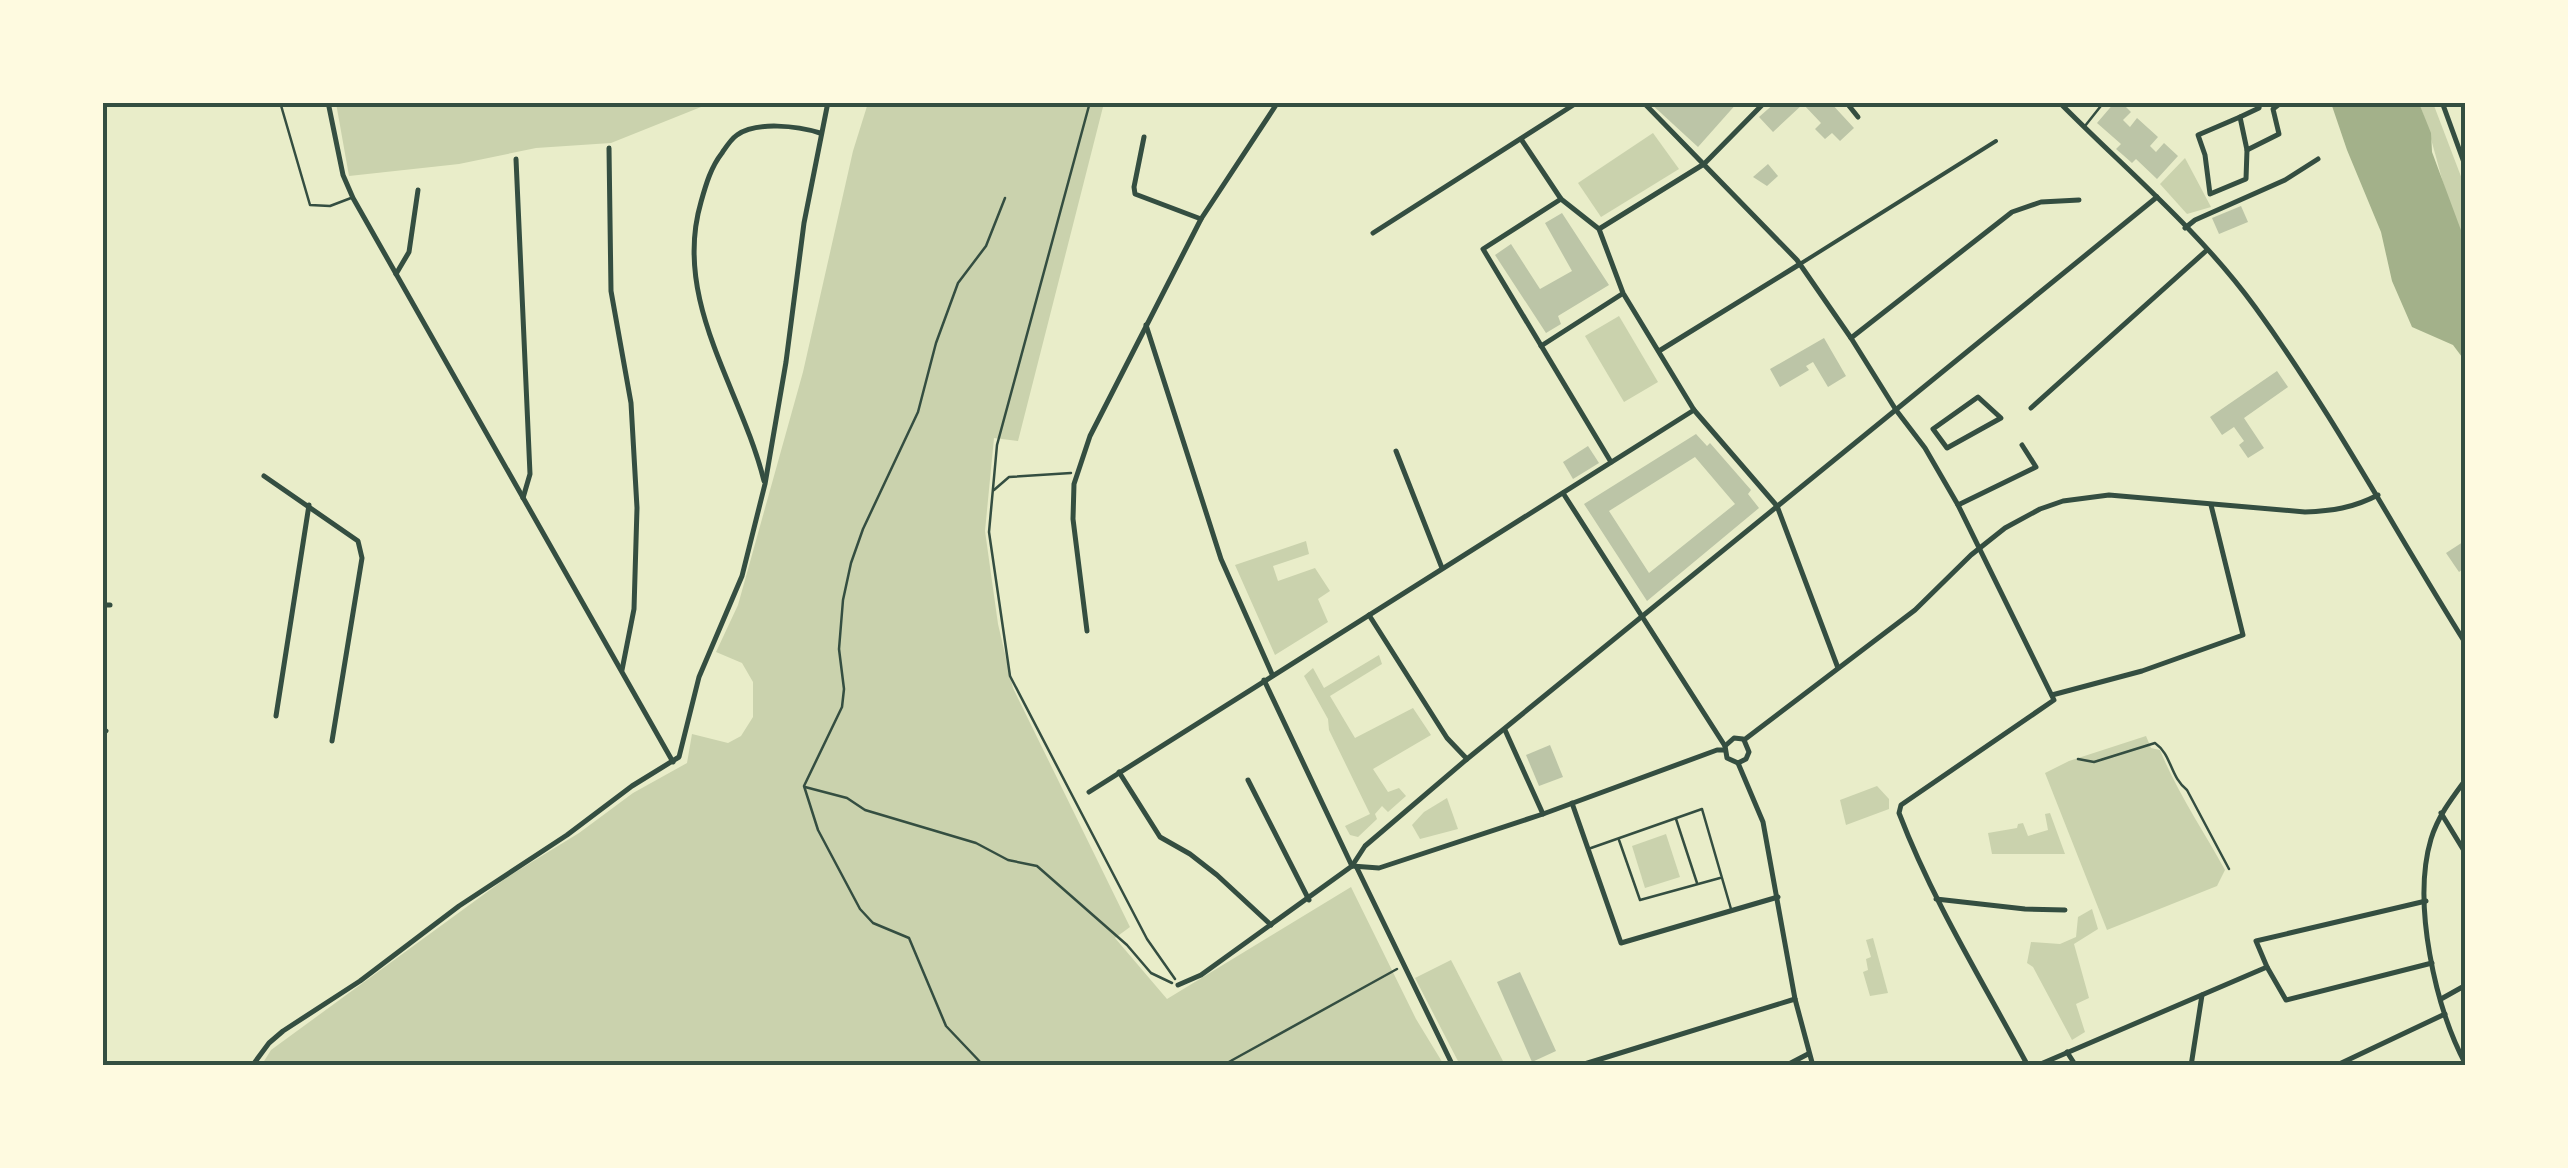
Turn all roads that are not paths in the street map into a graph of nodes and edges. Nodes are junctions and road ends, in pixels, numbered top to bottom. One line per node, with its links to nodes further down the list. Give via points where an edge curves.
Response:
1 (280, 102): 30 (lane, via 310,205)
2 (328, 102): 30 (street)
3 (828, 102): 17 (street)
4 (1278, 102): 34 (street)
5 (1578, 102): 19 (street)
6 (1642, 102): 25 (street)
7 (1765, 102): 25 (street)
8 (1846, 102): 14 (street)
9 (2060, 102): 16 (street)
10 (2104, 102): 16 (lane)
11 (2260, 102): 15 (street)
12 (2282, 102): 22 (street, via 2273,108 2279,134)
13 (2442, 102): 26 (street)
14 (1858, 117)
15 (2240, 117): 22 (street); 28 (street, via 2198,134)
16 (2084, 128): 29 (street)
17 (821, 133): 55 (street); 55 (street, via 765,127 737,135 708,178 691,243 717,357)
18 (1144, 136): 34 (street, via 1135,194)
19 (1522, 138): 31 (street); 37 (street)
20 (1996, 141): 39 (street)
21 (609, 148): 70 (street, via 610,292 632,403 637,508 634,609)
22 (2247, 150): 28 (street, via 2246,179)
23 (2318, 159): 33 (street)
24 (516, 160): 58 (street, via 530,474)
25 (1704, 164): 36 (street); 39 (street)
26 (2466, 168)
27 (418, 190): 40 (street, via 409,252)
28 (2210, 194): 33 (street)
29 (2157, 197): 35 (street); 48 (street)
30 (352, 198): 40 (street)
31 (1561, 199): 36 (street); 44 (street, via 1483,249)
32 (2079, 200): 43 (street, via 2012,212)
33 (2218, 210): 35 (street)
34 (1201, 219): 42 (street)
35 (2185, 228): 38 (street)
36 (1599, 229): 41 (street)
37 (1373, 233)
38 (2207, 250): 46 (street); 57 (street, via 2256,309)
39 (1800, 264): 43 (street); 45 (street)
40 (396, 274): 58 (street)
41 (1623, 293): 44 (street); 45 (street)
42 (1146, 325): 67 (street, via 1078,473 1073,519); 71 (street, via 1221,559)
43 (1852, 338): 48 (street)
44 (1540, 346): 53 (street)
45 (1660, 351): 47 (street)
46 (2031, 408)
47 (1694, 410): 53 (street); 62 (street)
48 (1896, 410): 51 (street); 62 (street)
49 (1940, 438): 49 (street, via 1933,430 1978,396 2000,418 1948,448); 51 (street)
50 (2022, 445): 60 (street, via 2036,467)
51 (1925, 448): 60 (street)
52 (1396, 451): 64 (street)
53 (1611, 462): 56 (street)
54 (264, 476): 59 (street)
55 (765, 484): 80 (street, via 742,576 699,677 680,758)
56 (1563, 492): 64 (street); 66 (street)
57 (2378, 495): 61 (street, via 2332,511); 68 (street)
58 (523, 498): 70 (street)
59 (309, 505): 74 (street); 76 (street, via 358,541 362,558)
60 (1958, 505): 63 (street)
61 (2211, 505): 63 (street, via 2110,495 2063,501 2020,519); 73 (street, via 2243,635)
62 (1776, 506): 66 (street); 69 (street)
63 (1979, 549): 69 (street, via 1916,610); 73 (street)
64 (1442, 568): 65 (street)
65 (1369, 615): 71 (street); 79 (street)
66 (1642, 616): 75 (street); 78 (street)
67 (1087, 631)
68 (2466, 644)
69 (1838, 668): 77 (street)
70 (622, 673): 80 (street)
71 (1272, 675): 72 (street)
72 (1264, 680): 82 (street); 93 (street)
73 (2053, 698): 97 (street, via 1901,805)
74 (276, 716)
75 (1505, 729): 79 (street); 88 (street)
76 (332, 740)
77 (1744, 740): 78 (street, via 1734,738); 81 (street, via 1750,752)
78 (1725, 748): 81 (street); 86 (street)
79 (1467, 759): 93 (street, via 1365,846)
80 (673, 762): 114 (street, via 284,1031)
81 (1738, 763): 96 (street, via 1763,822)
82 (1119, 772): 85 (street); 102 (street, via 1160,837 1217,875)
83 (1248, 780): 98 (street)
84 (2464, 781): 87 (street)
85 (1089, 792)
86 (1572, 803): 88 (street); 91 (street)
87 (2441, 813): 92 (street); 99 (street, via 2430,841)
88 (1544, 814): 93 (street, via 1379,868)
89 (1676, 818): 90 (lane); 94 (lane, via 1702,809); 95 (lane)
90 (1618, 839): 91 (lane); 95 (lane, via 1640,900)
91 (1588, 849): 100 (street, via 1620,943)
92 (2466, 854)
93 (1355, 867): 98 (street); 115 (street)
94 (1722, 878): 95 (lane); 100 (lane)
95 (1697, 884)
96 (1779, 897): 100 (street); 108 (street)
97 (1936, 899): 101 (street); 119 (street)
98 (1308, 900): 102 (street)
99 (2426, 901): 103 (street); 104 (street, via 2256,941)
100 (1731, 910)
101 (2066, 910)
102 (1271, 925): 105 (street)
103 (2432, 963): 104 (street, via 2286,1000); 109 (street)
104 (2267, 967): 107 (street)
105 (1178, 985)
106 (2466, 985): 109 (street)
107 (2202, 996): 111 (street); 121 (street)
108 (1795, 998): 112 (street); 116 (street)
109 (2442, 999): 110 (street)
110 (2444, 1014): 113 (street); 122 (street)
111 (2068, 1052): 119 (street); 120 (street)
112 (1808, 1054): 117 (street); 118 (street)
113 (2466, 1065)
114 (252, 1066)
115 (1453, 1066)
116 (1578, 1066)
117 (1785, 1066)
118 (1813, 1066)
119 (2032, 1066)
120 (2076, 1066)
121 (2191, 1066)
122 (2335, 1066)

